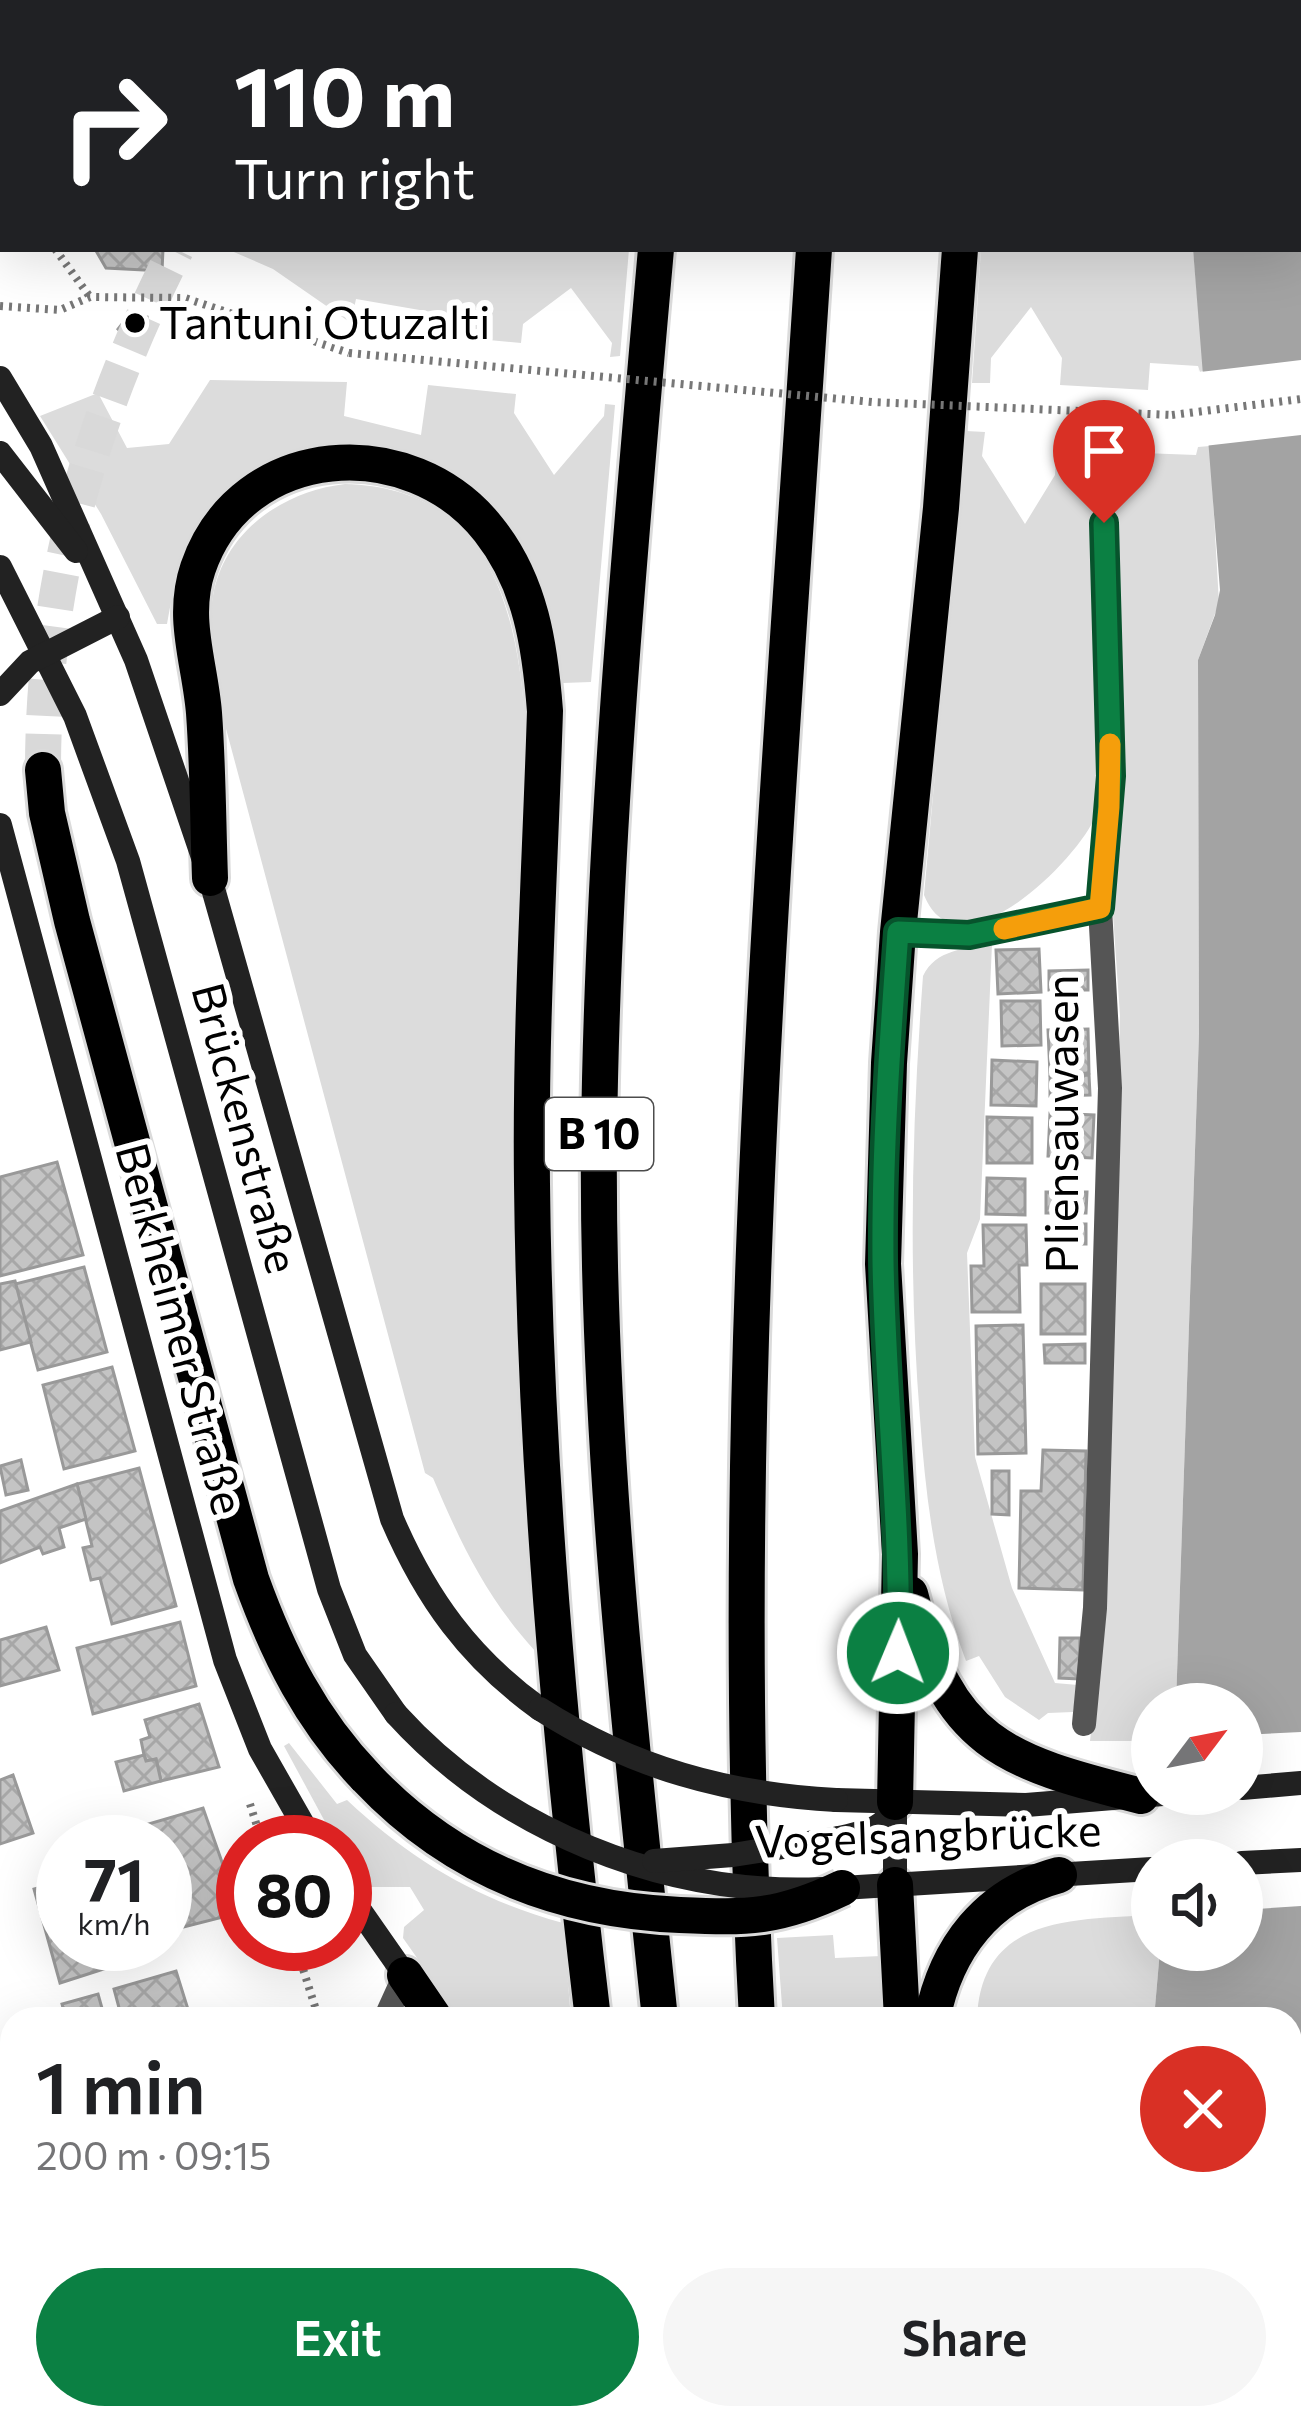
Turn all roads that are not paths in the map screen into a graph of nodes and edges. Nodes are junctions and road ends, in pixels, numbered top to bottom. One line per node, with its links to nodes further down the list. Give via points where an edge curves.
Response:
1 (656, 252): 40 (highway, B 10, via 614,758 599,1139 611,1486)
2 (814, 252): 41 (highway, via 750,1302 744,1582)
3 (960, 252): 16 (highway)
4 (0, 378): 8 (main road, Brückenstraße, via 41,446)
5 (0, 453): 8 (main road, Brückenstraße)
6 (1104, 523): 15 (street, Pliensauwasen, via 1111,776)
7 (0, 567): 10 (main road, Brückenstraße)
8 (103, 586): 9 (main road, Brückenstraße)
9 (118, 617): 10 (main road); 14 (main road, Brückenstraße)
10 (45, 654): 11 (main road); 19 (main road, Brückenstraße, via 128,861 329,1589 356,1655)
11 (0, 694)
12 (43, 770): 34 (highway, bridge, via 71,921 251,1579 300,1693 342,1753 419,1828 507,1880 579,1903 750,1918)
13 (0, 824): 26 (main road, Berkheimer Straße, via 225,1660 260,1749)
14 (210, 878): 18 (main road, Brückenstraße, via 381,1490); 39 (highway, via 204,710 189,608 209,544 253,494 314,465 383,463 449,493 488,528 520,580 542,669 536,1342 554,1637)
15 (1100, 908): 16 (street, via 969,935); 20 (street, Pliensauwasen, via 1110,1088 1095,1608)
16 (898, 932): 17 (highway, via 883,1264)
17 (900, 1554): 23 (highway, via 946,1689 988,1740 1030,1764); 25 (highway)
18 (440, 1613): 25 (main road, Vogelsangbrücke, bridge, via 501,1680 601,1744 703,1783)
19 (396, 1714): 28 (main road, Vogelsangbrücke, bridge, via 494,1798)
20 (1084, 1724)
21 (1301, 1783): 22 (main road)
22 (1263, 1786)
23 (1131, 1790)
24 (1131, 1796): 25 (main road, Vogelsangbrücke)
25 (896, 1802): 28 (main road, bridge, via 878,1828 839,1838); 33 (main road)
26 (298, 1815)
27 (1301, 1860): 29 (main road)
28 (628, 1861): 34 (main road, Vogelsangbrücke, bridge, via 743,1886)
29 (1263, 1862)
30 (1131, 1870): 31 (main road, Vogelsangbrücke)
31 (1059, 1875): 32 (highway)
32 (1021, 1883): 33 (main road, Vogelsangbrücke); 43 (highway, via 961,1940)
33 (895, 1885): 34 (main road, Vogelsangbrücke); 42 (highway)
34 (842, 1888)
35 (372, 1928): 36 (main road)
36 (405, 1975): 37 (street); 38 (highway)
37 (390, 2007)
38 (427, 2007)
39 (591, 2007)
40 (659, 2007)
41 (757, 2007)
42 (901, 2007)
43 (935, 2007)

